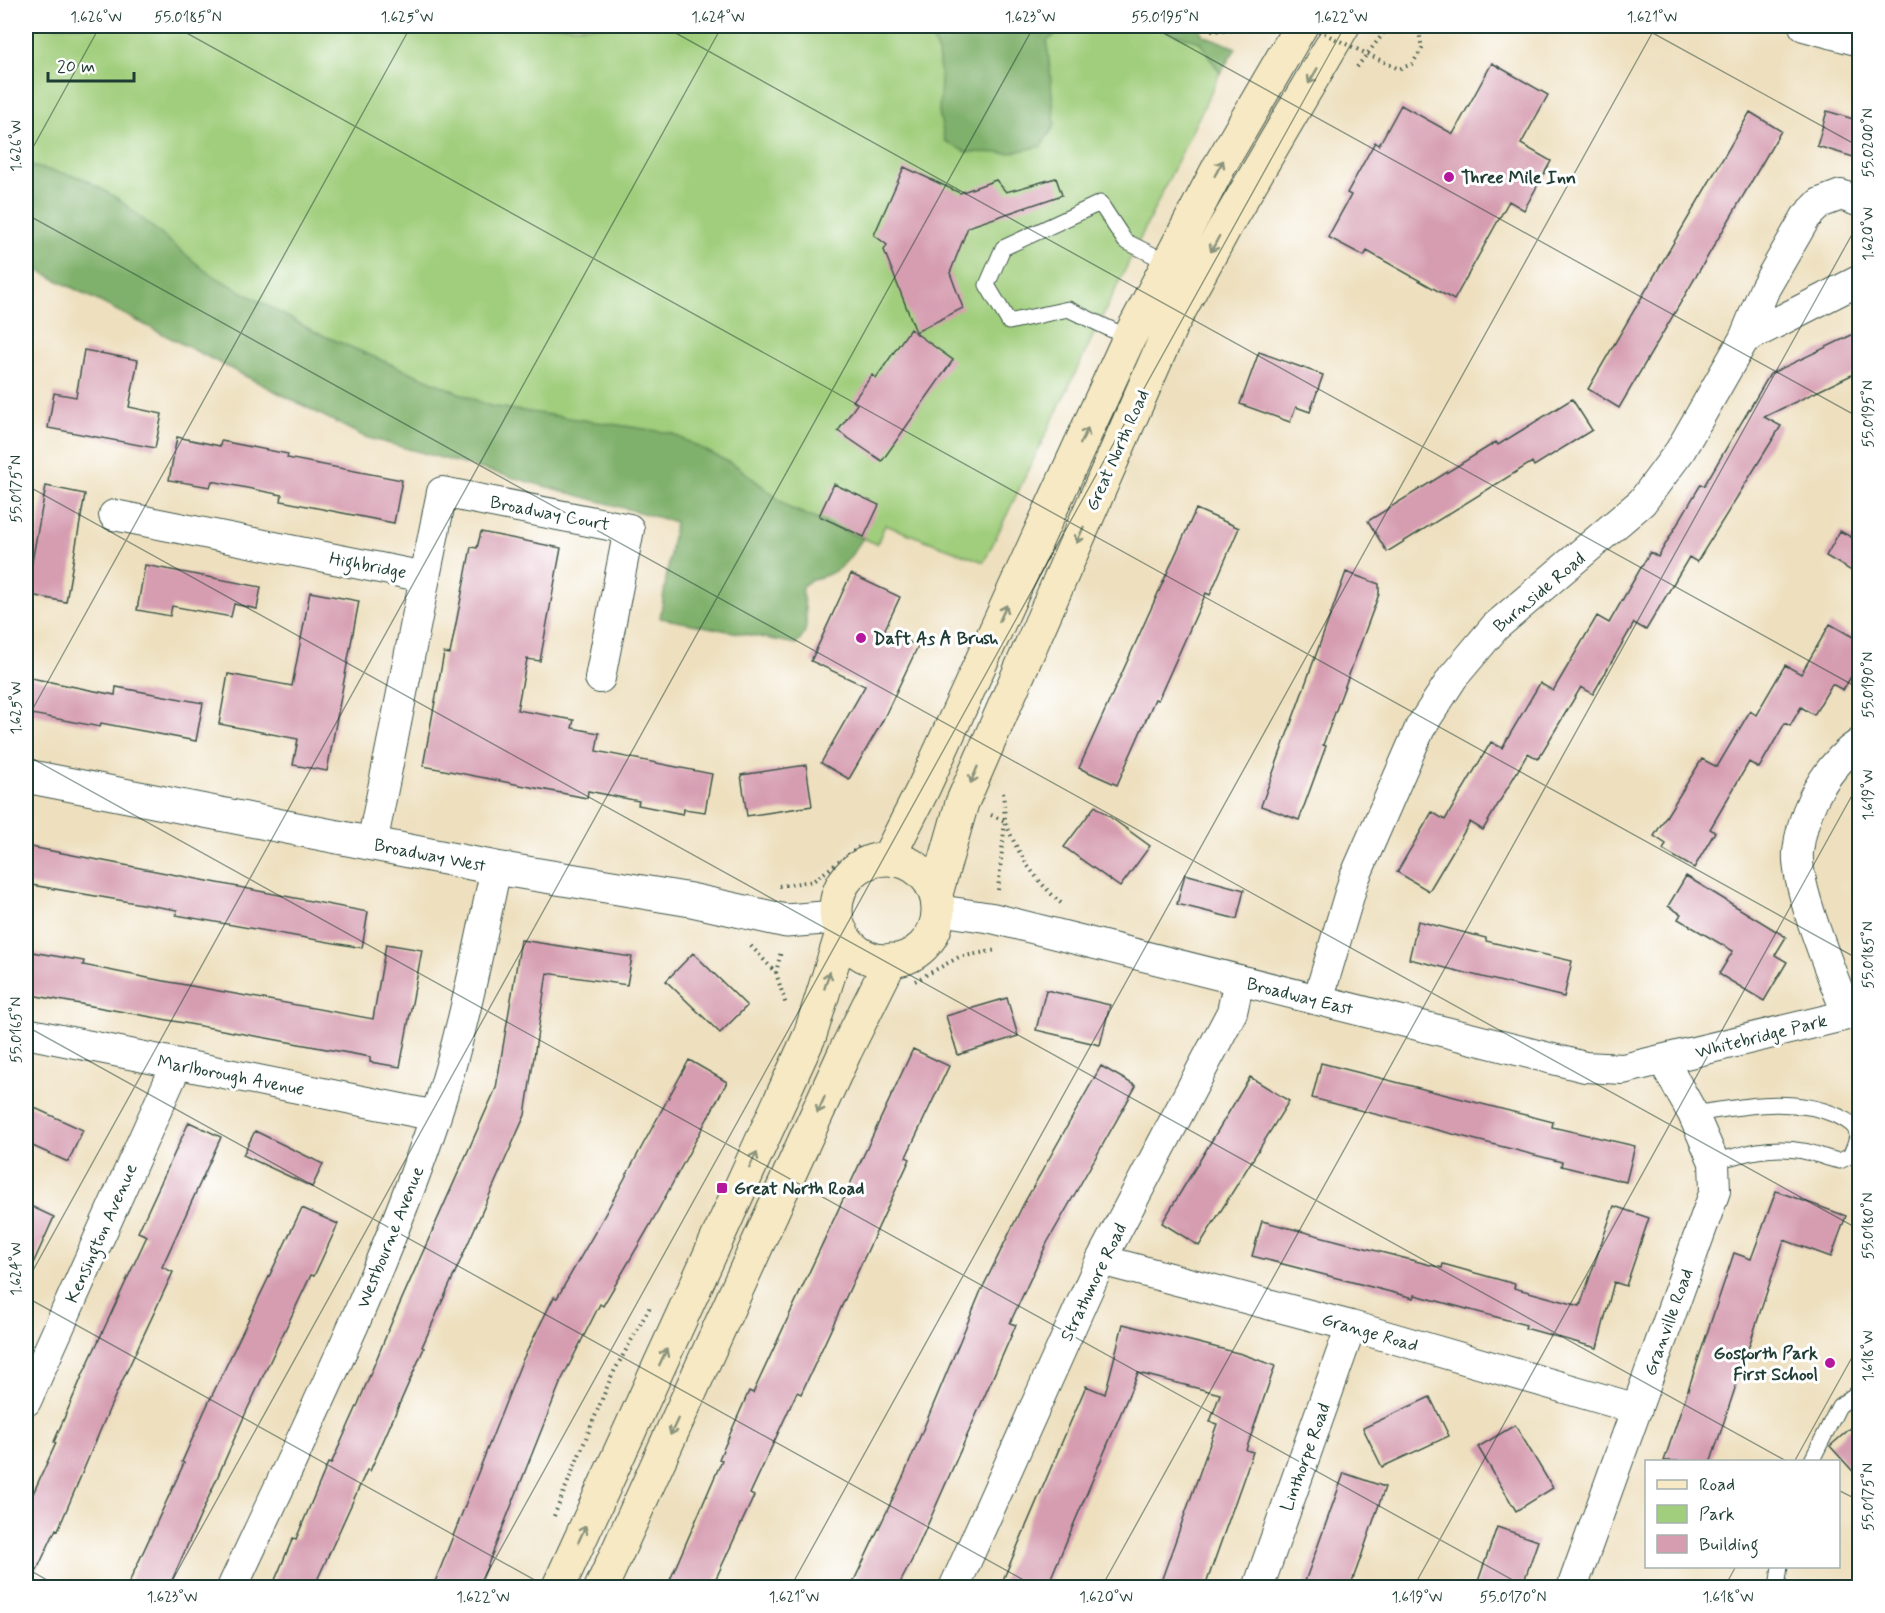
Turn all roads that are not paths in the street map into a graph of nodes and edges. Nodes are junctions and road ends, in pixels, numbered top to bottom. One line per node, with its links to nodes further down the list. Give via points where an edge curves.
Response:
1 (1301, 26): 6 (main road, Great North Road, one-way to 1)
2 (1343, 26): 18 (main road, Great North Road, one-way to 18, via 1171,326 962,803)
3 (1804, 26): 4 (street)
4 (1860, 41)
5 (1860, 201): 9 (street, Burnside Road, via 1841,195 1820,203 1806,217 1765,288)
6 (1167, 262): 8 (main road, Great North Road); 8 (lane, via 1125,241 1100,203 1002,248 987,285 1009,322 1068,309)
7 (1860, 280): 9 (street)
8 (1129, 338): 16 (main road, Great North Road, one-way to 8)
9 (1744, 339): 22 (street, Burnside Road, via 1680,451 1642,502 1495,627 1453,677 1420,728 1354,879)
10 (114, 515): 11 (street, Highbridge)
11 (425, 577): 12 (street, Broadway Court, via 442,492 629,529); 15 (street, Highbridge)
12 (600, 678)
13 (1860, 742): 23 (street, via 1846,752 1820,786 1803,822 1798,854 1801,885)
14 (26, 776): 15 (street, Broadway West)
15 (372, 844): 17 (street, Broadway West)
16 (888, 858): 18 (main road, via 918,869 929,880); 19 (main road, via 855,869 843,883 837,899)
17 (496, 868): 19 (street, Broadway West, via 691,900 786,921); 28 (street, Westbourne Avenue, via 473,976)
18 (937, 902): 20 (main road, Great North Road, via 936,925 929,938 919,950); 21 (street, Broadway East)
19 (839, 925): 20 (main road, via 850,945 862,954); 39 (main road, one-way to 19, via 810,1035)
20 (891, 960): 40 (main road, one-way to 40, via 845,1052)
21 (1239, 980): 22 (street, Broadway East); 31 (street, Strathmore Road, via 1232,1012)
22 (1318, 1000): 25 (street, Broadway East, via 1585,1067 1623,1069)
23 (1853, 1013): 25 (street, Whitebridge Park)
24 (26, 1033): 26 (street, Marlborough Avenue)
25 (1663, 1060): 27 (street, Granville Road)
26 (177, 1064): 28 (street, Marlborough Avenue); 34 (street, Kensington Avenue)
27 (1693, 1114): 29 (lane, via 1785,1103 1812,1107 1848,1121); 30 (street, Granville Road)
28 (436, 1116): 38 (street, Westbourne Avenue, via 372,1286)
29 (1858, 1140): 30 (lane, via 1850,1156 1840,1161 1805,1151 1774,1149 1750,1151)
30 (1714, 1162): 35 (street, Granville Road, via 1715,1191)
31 (1101, 1260): 32 (street, Grange Road); 41 (street, Strathmore Road)
32 (1351, 1326): 35 (street, Grange Road); 42 (street, Linthorpe Road)
33 (1860, 1391): 36 (lane, via 1839,1406)
34 (26, 1401)
35 (1637, 1409): 43 (street, Granville Road)
36 (1812, 1460)
37 (1780, 1568): 44 (lane)
38 (232, 1587)
39 (558, 1587)
40 (601, 1587)
41 (954, 1587)
42 (1258, 1587)
43 (1572, 1587)
44 (1777, 1587)

